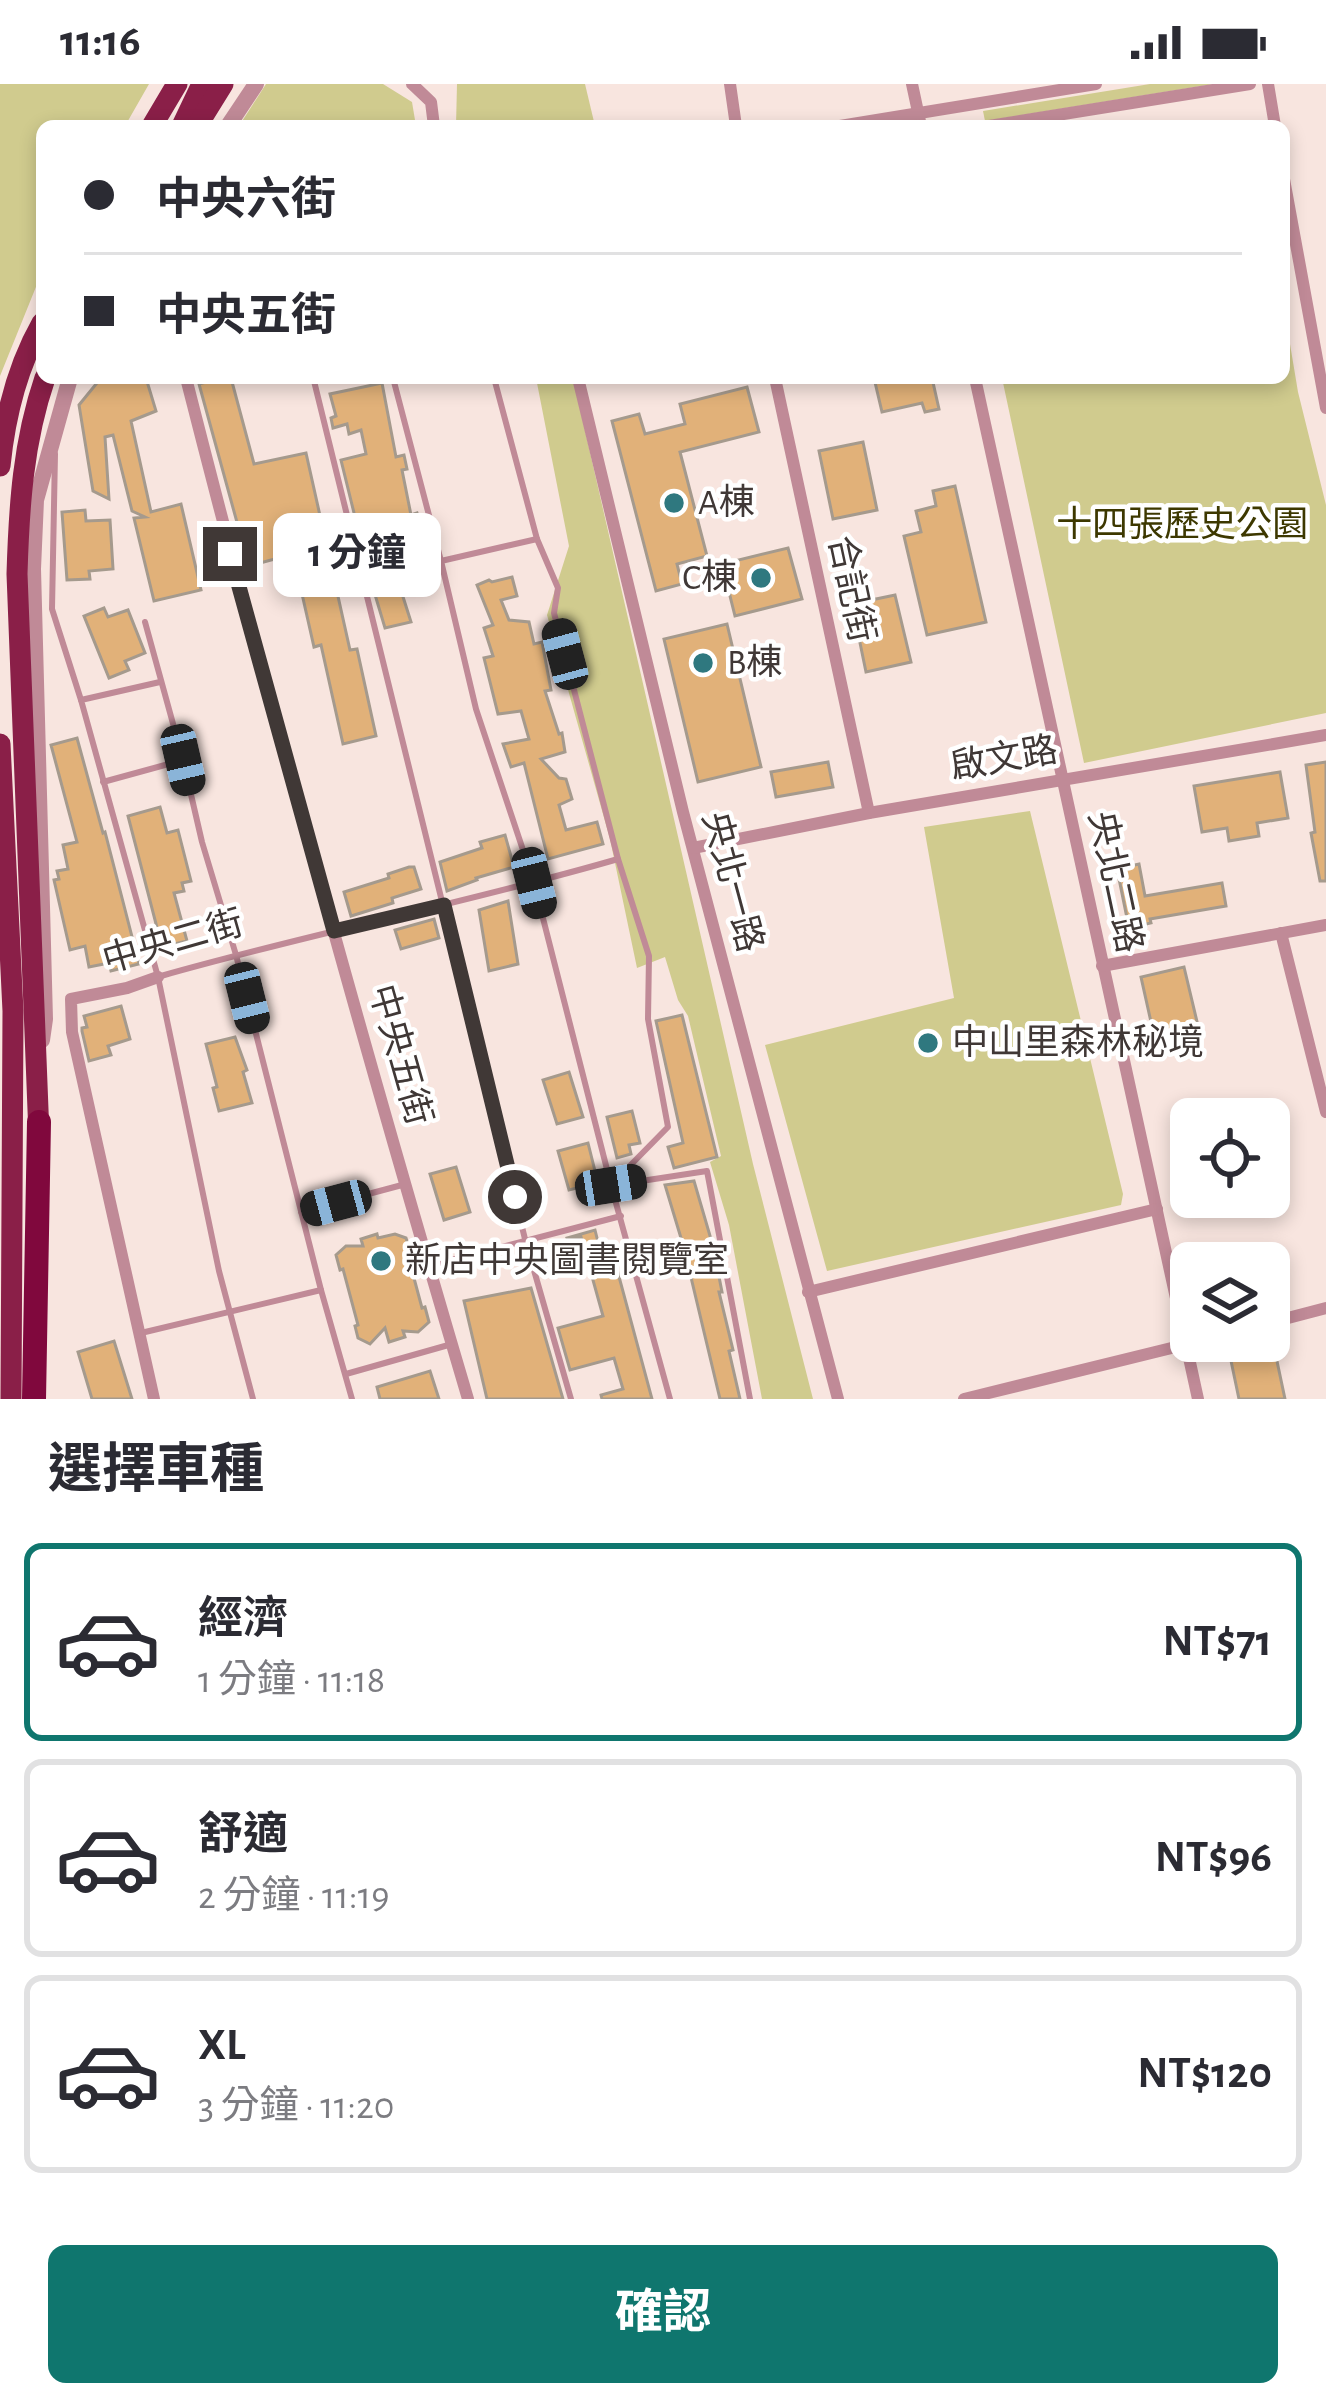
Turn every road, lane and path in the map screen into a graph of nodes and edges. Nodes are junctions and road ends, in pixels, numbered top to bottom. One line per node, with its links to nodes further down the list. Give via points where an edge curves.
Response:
1 (162, 84): 14 (highway)
2 (177, 84): 15 (highway)
3 (191, 84): 16 (highway)
4 (202, 84): 17 (highway)
5 (224, 84): 18 (highway)
6 (256, 84): 19 (street)
7 (412, 84): 20 (street, via 431,102)
8 (730, 84): 21 (street)
9 (912, 84): 13 (street)
10 (1096, 84): 13 (street)
11 (1250, 84): 22 (street)
12 (1268, 84): 23 (street)
13 (919, 119)
14 (141, 120)
15 (156, 120)
16 (170, 120)
17 (184, 120)
18 (200, 120)
19 (232, 120)
20 (433, 120)
21 (735, 120)
22 (1026, 120)
23 (1274, 120)
24 (1290, 215): 25 (street)
25 (1301, 280): 26 (street); 39 (street)
26 (1290, 283)
27 (36, 325): 29 (highway)
28 (36, 333): 29 (highway)
29 (28, 347): 41 (highway)
30 (43, 384): 64 (highway, via 29,429 16,574)
31 (68, 384): 40 (street)
32 (188, 384): 59 (street, 中央五街)
33 (315, 384): 44 (lane)
34 (395, 384): 43 (lane)
35 (496, 384): 42 (lane)
36 (579, 384): 54 (street, 央北一路)
37 (776, 384): 53 (street, 合記街)
38 (976, 384): 51 (street, 央北二路)
39 (1326, 408)
40 (56, 427): 47 (lane, via 52,609); 64 (street, via 36,500 33,569 45,1018)
41 (0, 466)
42 (537, 539): 43 (lane); 55 (lane, via 558,588 554,613)
43 (441, 561): 44 (lane); 56 (lane, via 476,709)
44 (363, 583): 57 (lane)
45 (145, 622): 46 (lane)
46 (160, 682): 47 (lane); 50 (lane)
47 (81, 700): 52 (lane)
48 (1326, 735): 51 (street, 啟文路)
49 (0, 744): 86 (highway, via 13,1011)
50 (183, 760): 52 (lane); 61 (lane)
51 (1063, 779): 53 (street, 啟文路); 62 (street, 央北二路)
52 (103, 782): 63 (lane)
53 (869, 813): 54 (street, 啟文路)
54 (693, 848): 76 (street, 央北一路)
55 (618, 859): 56 (lane, 中央二街); 68 (lane, via 649,956 648,1018 668,1127)
56 (534, 883): 57 (lane, 中央二街); 68 (lane)
57 (444, 905): 59 (lane, 中央二街); 72 (lane)
58 (1326, 925): 60 (street)
59 (334, 931): 61 (lane, 中央二街); 67 (street, 中央五街)
60 (1281, 934): 62 (street); 65 (street)
61 (236, 955): 63 (lane, 中央二街); 70 (lane)
62 (1102, 966): 69 (street, 央北二路)
63 (158, 977): 78 (lane); 80 (street, 中央二街, via 70,999)
64 (38, 1070): 66 (highway)
65 (1326, 1112)
66 (39, 1122): 87 (highway); 88 (highway)
67 (405, 1184): 70 (lane); 74 (street, 中央五街)
68 (611, 1185): 71 (lane); 95 (lane, via 707,1171)
69 (1156, 1209): 73 (street, 央北二路); 76 (street)
70 (302, 1212): 75 (lane)
71 (621, 1216): 72 (lane); 94 (lane)
72 (525, 1239): 74 (lane); 93 (lane)
73 (1170, 1261)
74 (428, 1266): 81 (street, 中央五街)
75 (320, 1290): 78 (lane); 84 (lane)
76 (808, 1292): 96 (street, 央北一路)
77 (1326, 1308): 79 (street)
78 (230, 1312): 80 (lane); 90 (lane)
79 (1290, 1317)
80 (138, 1334): 89 (street, 中央二街)
81 (452, 1344): 84 (lane); 92 (street, 中央五街)
82 (1170, 1349): 85 (street)
83 (1194, 1362): 98 (street, 央北二路)
84 (346, 1374): 91 (lane)
85 (1011, 1393): 97 (street)
86 (11, 1399)
87 (34, 1399)
88 (46, 1399)
89 (154, 1399)
90 (253, 1399)
91 (352, 1399)
92 (468, 1399)
93 (571, 1399)
94 (670, 1399)
95 (750, 1399)
96 (838, 1399)
97 (964, 1399)
98 (1198, 1399)

